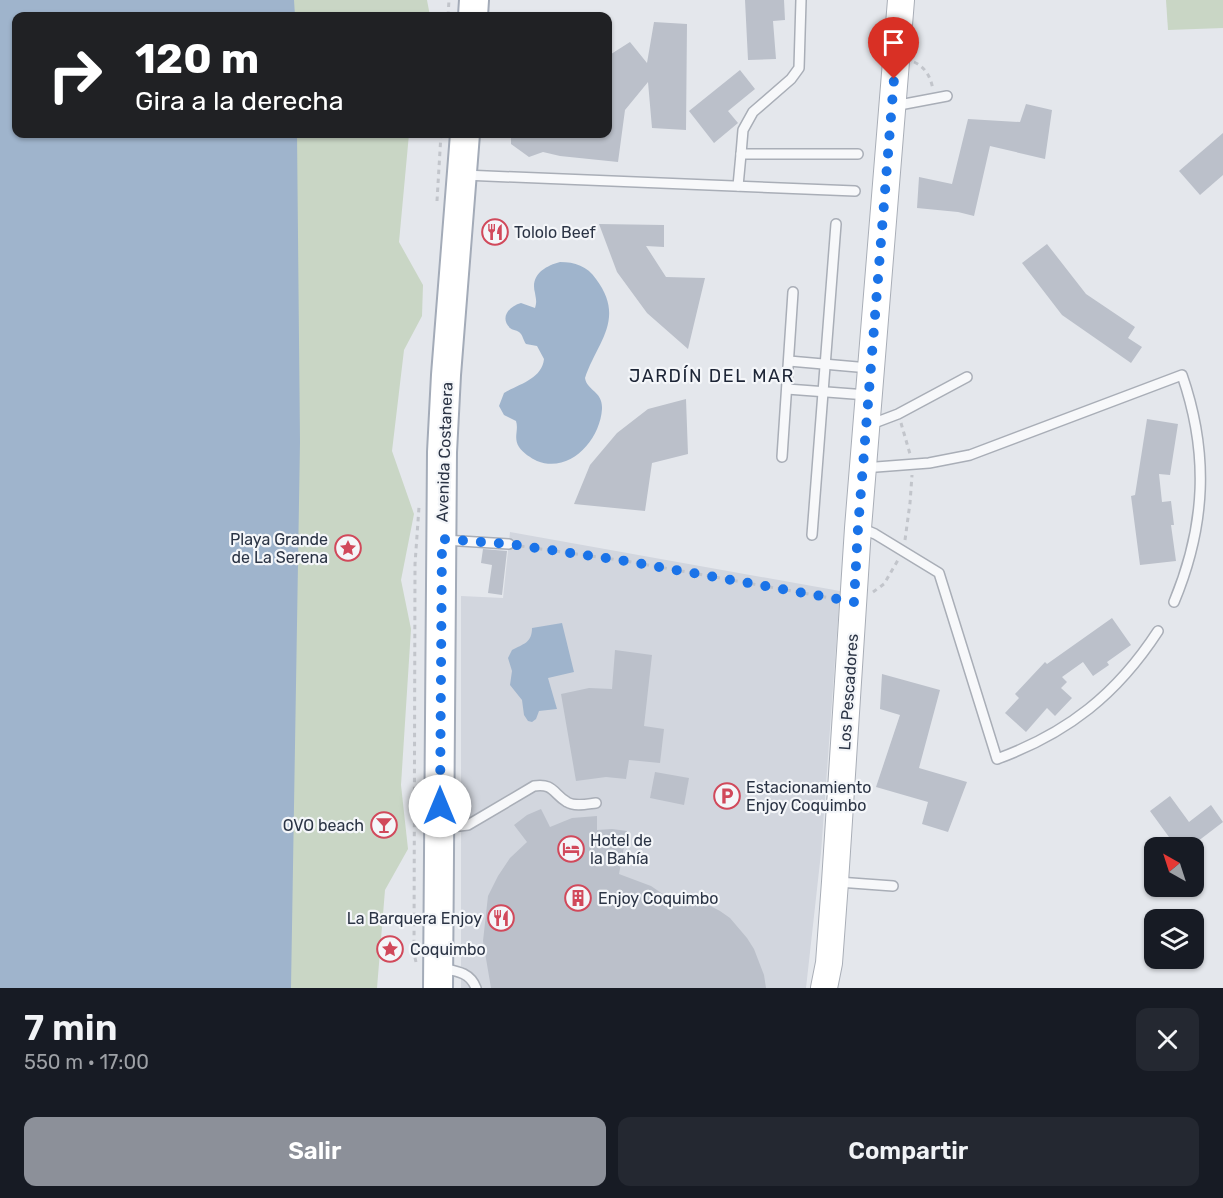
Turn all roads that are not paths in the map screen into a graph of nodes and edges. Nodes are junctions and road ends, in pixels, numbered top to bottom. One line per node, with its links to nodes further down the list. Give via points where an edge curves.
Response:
1 (801, 0): 6 (lane, via 800,68 753,112 743,130)
2 (901, 0): 4 (street, Los Pescadores)
3 (947, 96): 4 (lane)
4 (892, 107): 15 (street, Los Pescadores)
5 (465, 138): 8 (main road, Avenida Costanera)
6 (741, 154): 7 (lane); 9 (lane)
7 (858, 154)
8 (462, 175): 9 (lane); 25 (main road, Avenida Costanera, via 446,375)
9 (738, 186): 10 (lane)
10 (855, 191)
11 (836, 224): 14 (lane)
12 (793, 292): 13 (lane)
13 (789, 362): 14 (lane); 17 (lane)
14 (825, 364): 15 (lane); 18 (lane)
15 (871, 368): 19 (street, Los Pescadores)
16 (967, 377): 20 (lane)
17 (787, 390): 18 (lane); 21 (lane)
18 (823, 392): 19 (lane); 24 (lane)
19 (869, 395): 20 (street, Los Pescadores)
20 (867, 426): 22 (street, Los Pescadores)
21 (782, 457)
22 (863, 468): 23 (street, Los Pescadores); 27 (lane, via 970,455 1182,375 1198,438 1201,492 1193,547)
23 (858, 528): 28 (lane, via 875,534 939,573 997,759 1048,737 1096,705 1130,670); 31 (street, Los Pescadores)
24 (812, 535)
25 (442, 539): 26 (lane); 30 (main road, Avenida Costanera)
26 (509, 544)
27 (1174, 602)
28 (1158, 631)
29 (596, 803): 30 (lane, via 568,803 543,784 468,825)
30 (440, 828): 33 (main road, Avenida Costanera)
31 (835, 882): 32 (lane); 35 (street, Los Pescadores)
32 (893, 886)
33 (438, 978): 34 (lane, via 465,974)
34 (476, 988)
35 (824, 988)

